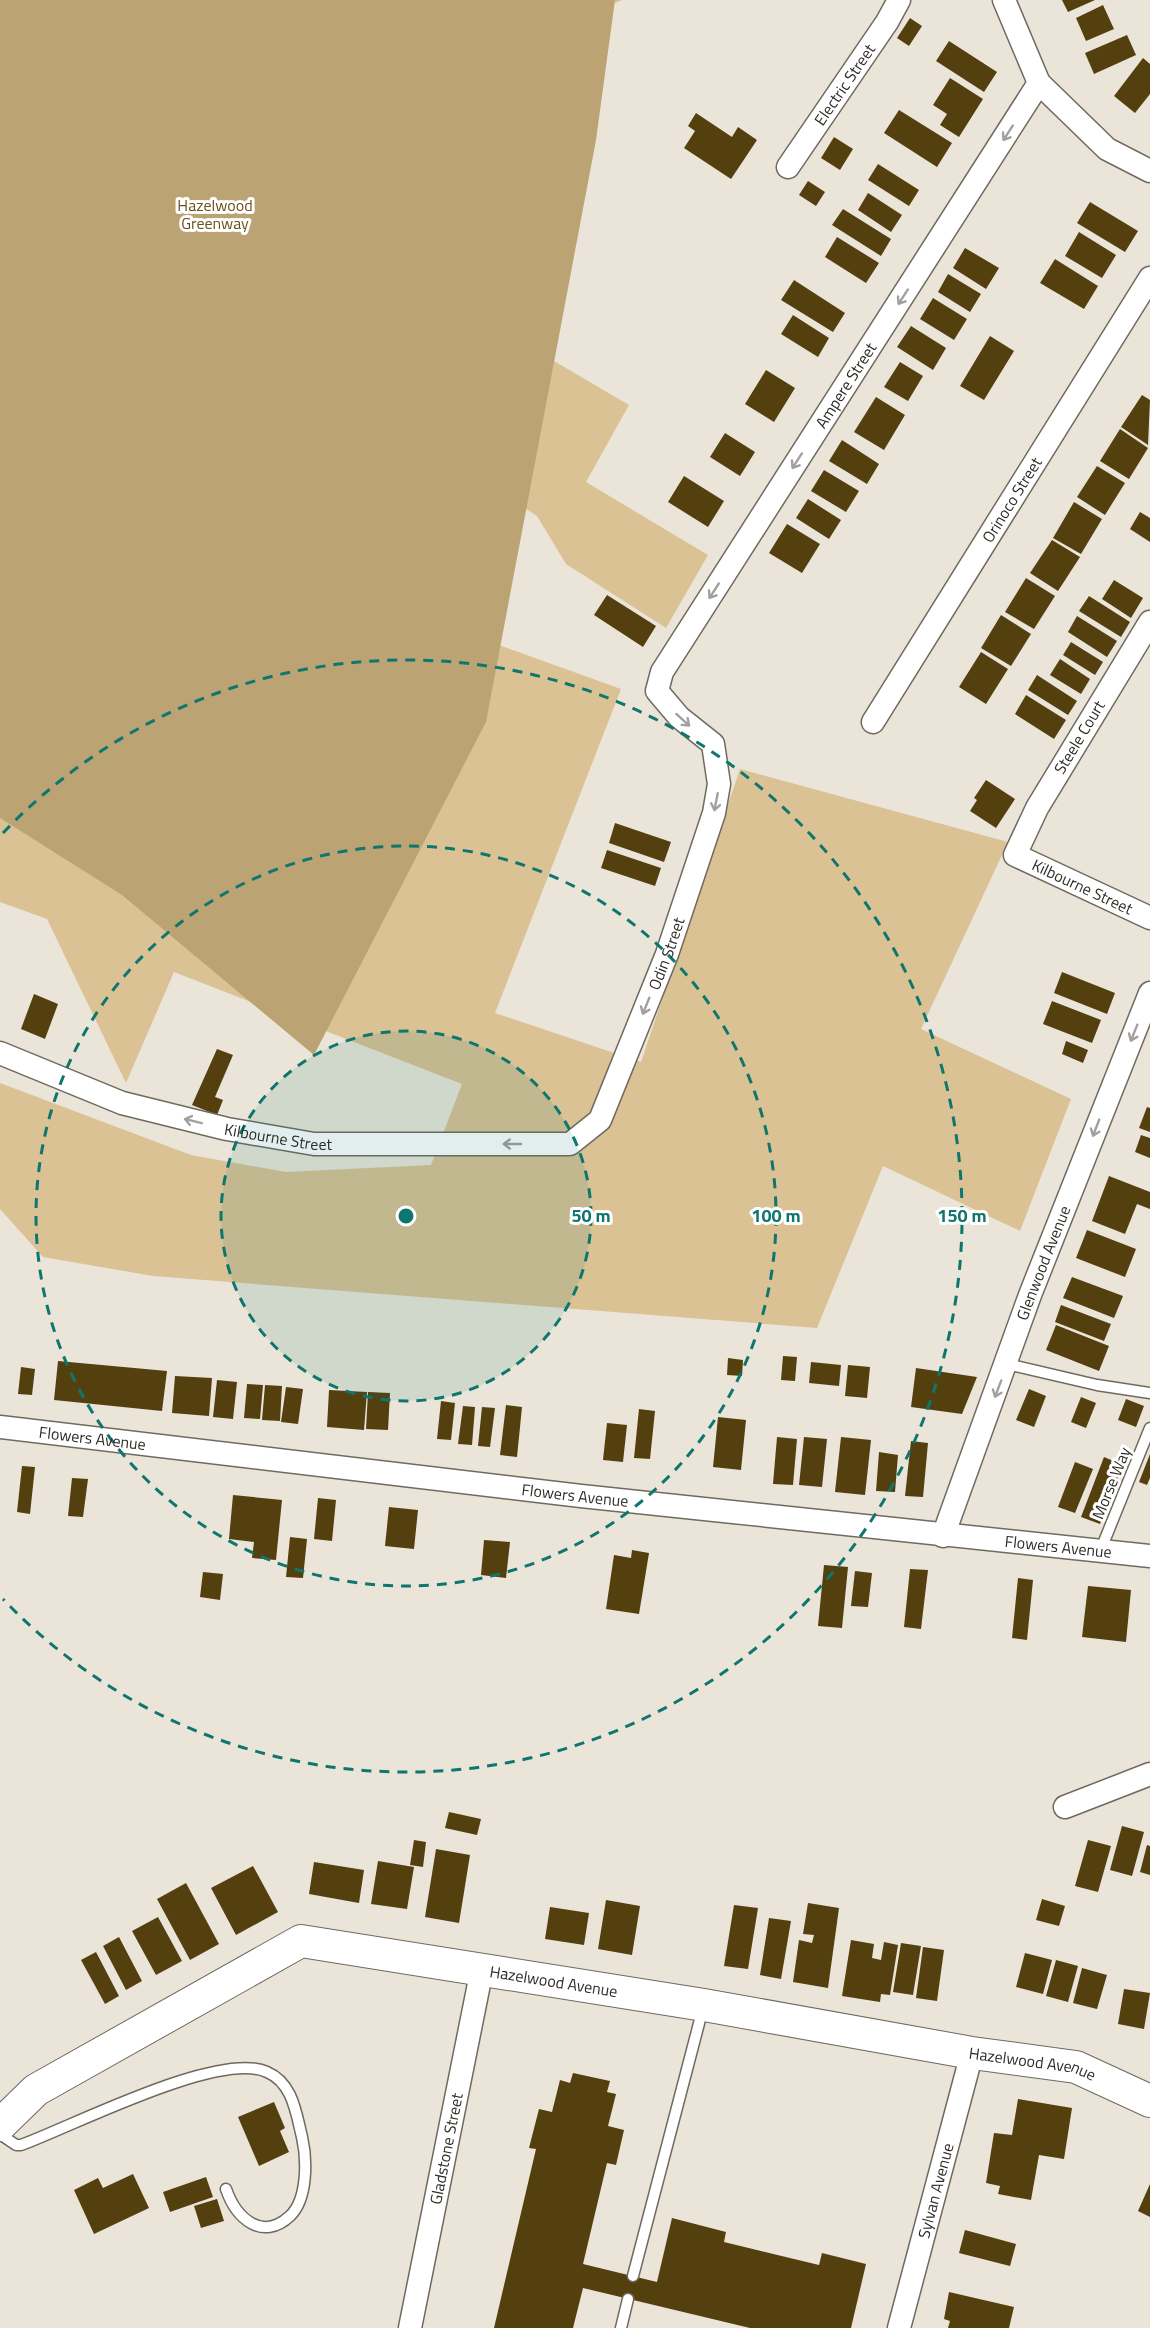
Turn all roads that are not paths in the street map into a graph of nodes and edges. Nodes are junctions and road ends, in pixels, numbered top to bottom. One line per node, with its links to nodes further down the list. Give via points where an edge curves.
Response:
1 (899, 0): 4 (street, Electric Street)
2 (1004, 0): 3 (street)
3 (1039, 83): 5 (street, via 1107,149); 9 (street, Ampere Street, one-way to 9, via 662,672 657,691 679,717)
4 (788, 166)
5 (1150, 171)
6 (1150, 278): 8 (street, Orinoco Street)
7 (1150, 622): 10 (street, Steele Court, via 1037,808)
8 (873, 722)
9 (713, 744): 14 (street, Odin Street, one-way to 14, via 719,784 714,813 667,954 600,1120)
10 (1015, 855): 11 (street, Kilbourne Street)
11 (1150, 918)
12 (1150, 993): 15 (street, Glenwood Avenue, one-way to 15)
13 (0, 1053): 14 (street, Kilbourne Street, one-way to 13, via 314,1144 227,1130 122,1103)
14 (570, 1144)
15 (1007, 1364): 16 (lane); 19 (street, Glenwood Avenue, one-way to 19)
16 (1150, 1394)
17 (0, 1427): 19 (street, Flowers Avenue)
18 (1150, 1428): 20 (lane, Morse Way)
19 (943, 1536): 20 (street, Flowers Avenue)
20 (1101, 1550): 21 (street, Flowers Avenue)
21 (1150, 1556)
22 (1150, 1774): 23 (street)
23 (1065, 1807)
24 (482, 1969): 25 (main road, Hazelwood Avenue); 28 (main road, Hazelwood Avenue, via 302,1941 36,2090); 33 (street, Gladstone Street)
25 (704, 2005): 26 (main road, Hazelwood Avenue); 31 (lane)
26 (972, 2053): 27 (main road, Hazelwood Avenue, via 1076,2067); 35 (street, Sylvan Avenue)
27 (1150, 2101)
28 (0, 2126)
29 (0, 2134): 30 (lane, via 21,2145 154,2090 227,2070 267,2072 289,2090 296,2111 306,2167 302,2192 293,2213 281,2224 268,2227 244,2220)
30 (226, 2189)
31 (633, 2276)
32 (628, 2299): 34 (lane)
33 (410, 2328)
34 (621, 2328)
35 (899, 2328)

